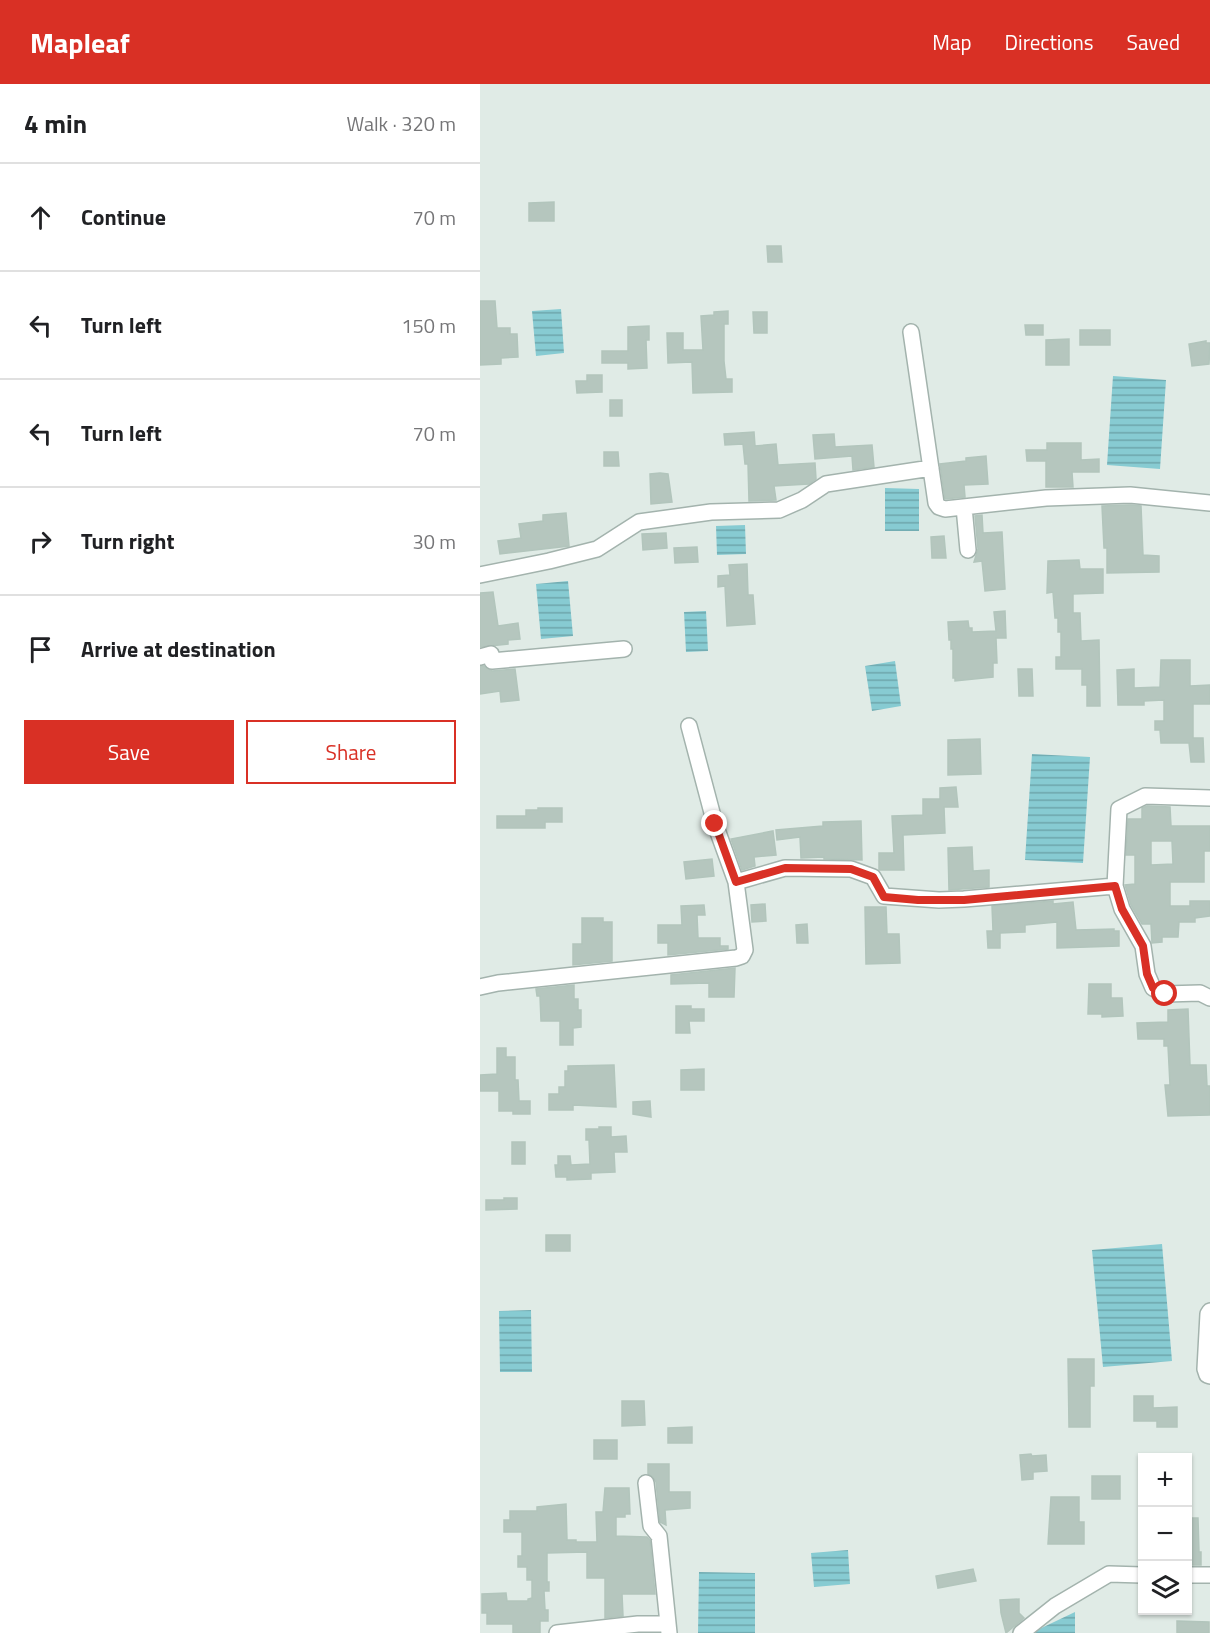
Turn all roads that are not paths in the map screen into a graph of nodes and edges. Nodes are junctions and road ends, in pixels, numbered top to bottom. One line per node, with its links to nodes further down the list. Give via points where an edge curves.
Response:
1 (910, 332): 2 (street)
2 (931, 468): 4 (street, via 939,507); 6 (street, via 826,484 779,510 711,512 639,522 597,549)
3 (1210, 502): 4 (street, via 1130,495 1078,496)
4 (964, 507): 5 (street)
5 (969, 550)
6 (480, 575)
7 (624, 649): 8 (street, via 492,661 491,654)
8 (480, 657)
9 (689, 726): 11 (street, via 715,824)
10 (1210, 798): 12 (street, via 1145,796 1119,809)
11 (736, 882): 12 (street, via 785,868 851,869 873,877 884,897 939,900); 13 (street, via 745,950 742,956)
12 (1115, 886): 14 (street, via 1122,909 1143,946 1153,988 1165,994 1200,993)
13 (480, 987)
14 (1210, 998)
15 (1210, 1311): 16 (street, via 1205,1369)
16 (1210, 1376)
17 (646, 1483): 21 (street, via 651,1526 659,1536)
18 (1138, 1575): 23 (street, via 1109,1574 1054,1606)
19 (1192, 1575): 20 (street)
20 (1210, 1575)
21 (669, 1628): 22 (street, via 638,1623)
22 (557, 1633)
23 (1021, 1633)

